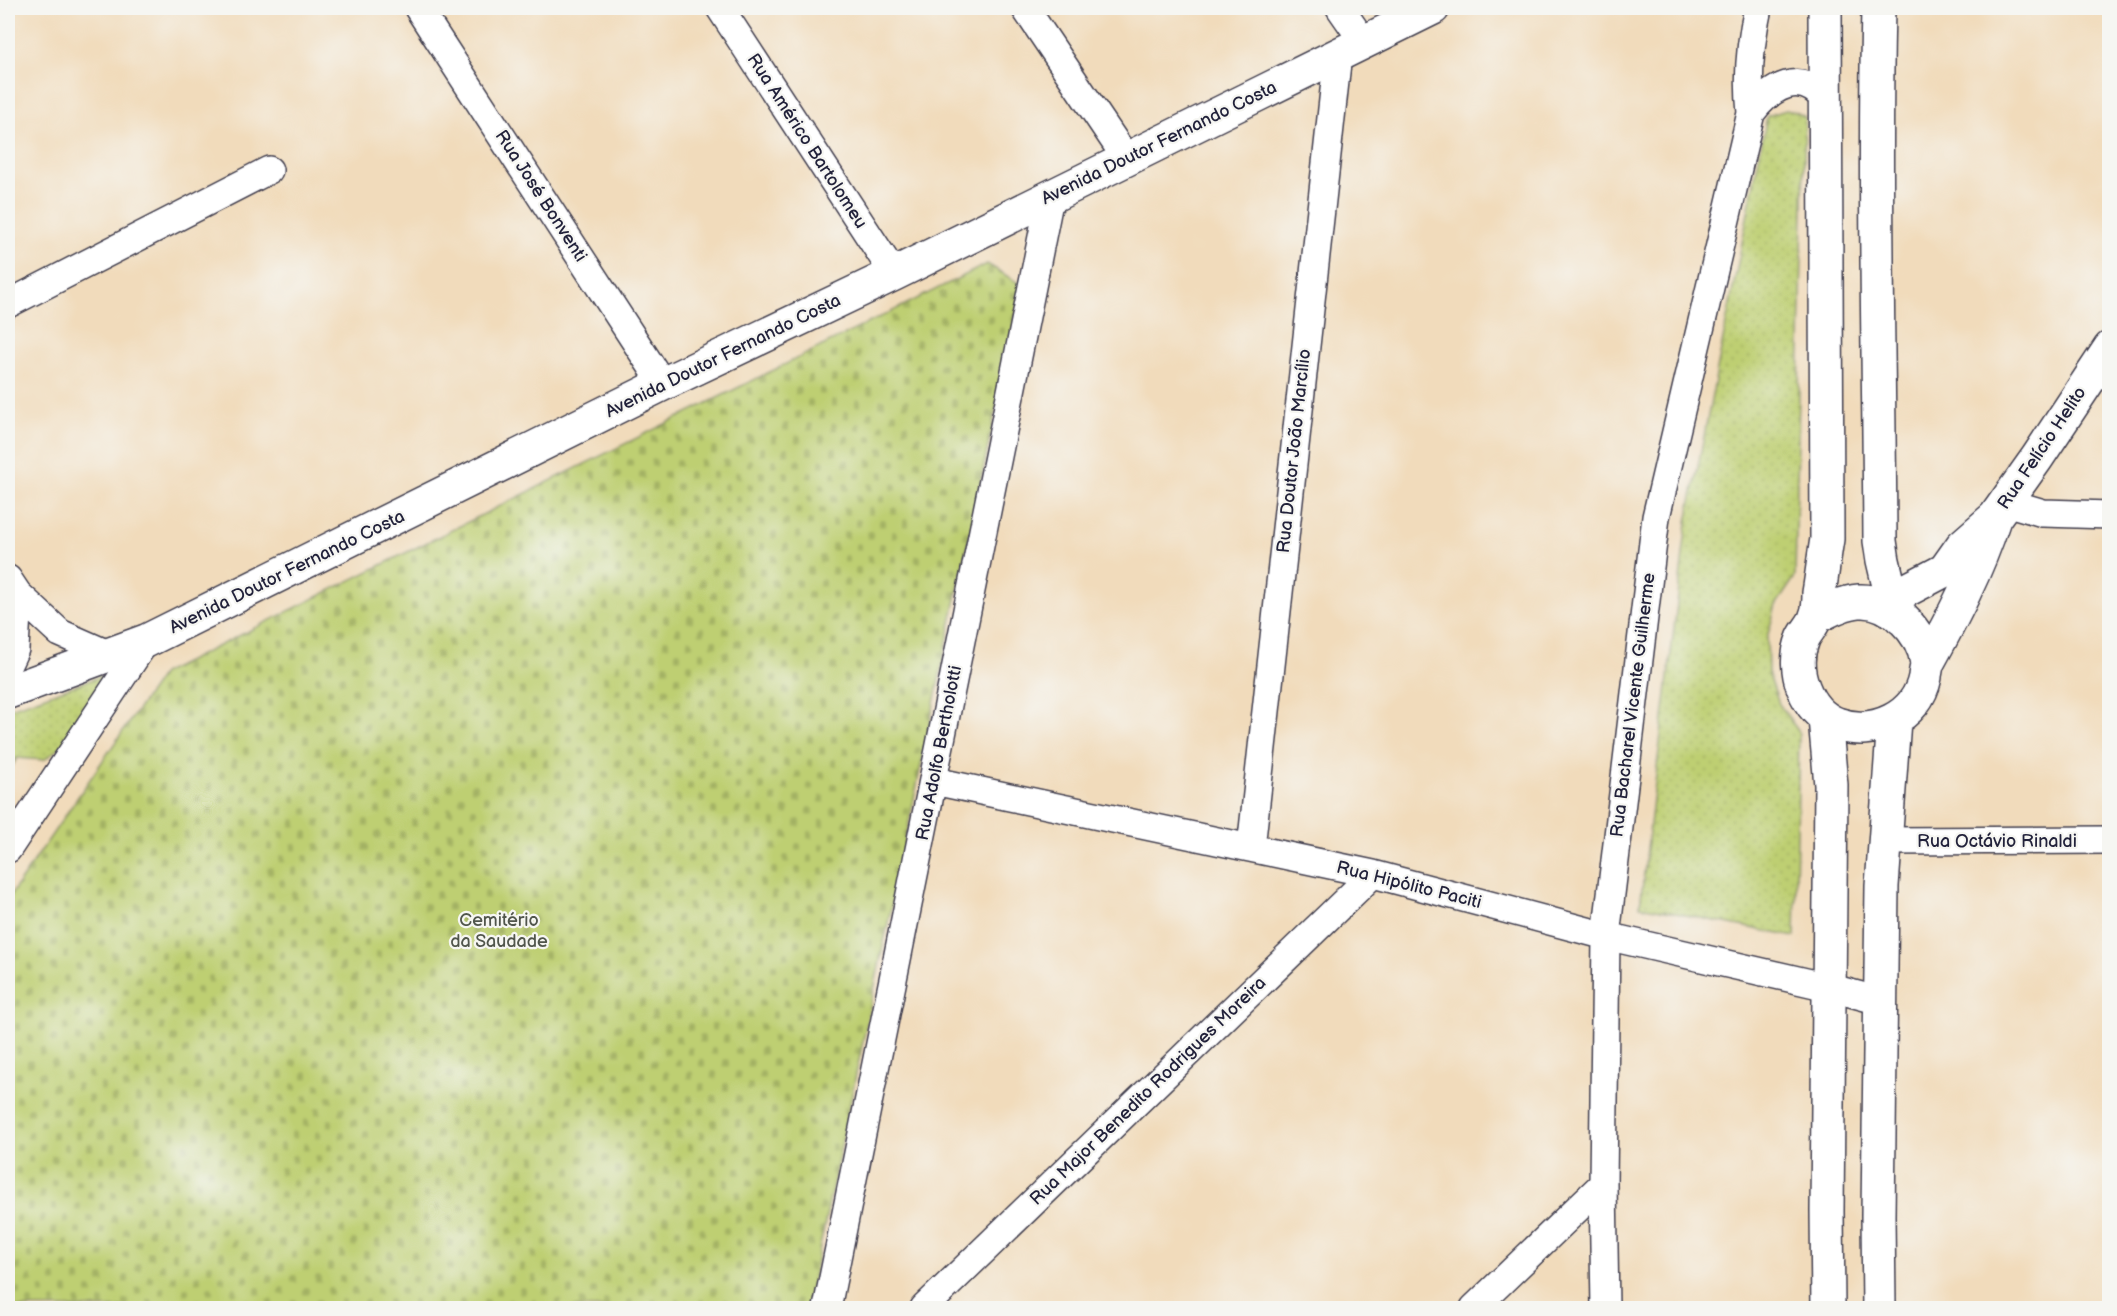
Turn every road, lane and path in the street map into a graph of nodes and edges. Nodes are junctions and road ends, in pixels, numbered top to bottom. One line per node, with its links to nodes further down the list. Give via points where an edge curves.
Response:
1 (418, 8): 18 (street, Rua José Bonventi)
2 (720, 8): 15 (street, Rua Américo Bartolomeu)
3 (1026, 8): 12 (street)
4 (1340, 8): 9 (street)
5 (1433, 8): 9 (main road, Avenida Doutor Fernando Costa)
6 (1758, 8): 11 (street, Rua Bacharel Vicente Guilherme, via 1749,52)
7 (1825, 8): 10 (main road)
8 (1878, 8): 22 (main road, via 1875,116 1880,541 1883,565)
9 (1350, 48): 12 (main road, Avenida Doutor Fernando Costa); 34 (street, Rua Doutor João Marcílio)
10 (1826, 101): 11 (street, via 1808,86 1792,83 1773,90); 23 (main road, via 1827,539)
11 (1751, 113): 37 (street, Rua Bacharel Vicente Guilherme, via 1656,517)
12 (1126, 158): 14 (main road, Avenida Doutor Fernando Costa)
13 (269, 170): 16 (street)
14 (1050, 197): 15 (main road, Avenida Doutor Fernando Costa); 31 (street, Rua Adolfo Bertholotti)
15 (894, 274): 18 (main road, Avenida Doutor Fernando Costa)
16 (8, 304)
17 (2109, 348): 19 (main road, Rua Felício Helito)
18 (663, 384): 24 (main road, Avenida Doutor Fernando Costa)
19 (2001, 509): 20 (street); 22 (main road, Rua Felício Helito, via 1962,546 1945,570); 27 (main road, Rua Felício Helito, via 1966,592)
20 (2109, 515)
21 (13, 586): 25 (street, via 60,633); 26 (street, via 15,649)
22 (1896, 600): 23 (main road, via 1858,601); 27 (main road)
23 (1816, 617): 29 (main road, via 1802,640 1800,676 1803,690)
24 (146, 641): 25 (main road, Avenida Doutor Fernando Costa); 35 (street)
25 (110, 655): 28 (main road, Avenida Doutor Fernando Costa)
26 (8, 664)
27 (1927, 664): 30 (main road, via 1923,687 1911,706)
28 (8, 692)
29 (1825, 718): 30 (main road, via 1860,729); 38 (main road, via 1831,785)
30 (1894, 720): 33 (main road)
31 (934, 781): 34 (street, Rua Hipólito Paciti); 41 (street, Rua Adolfo Bertholotti)
32 (2109, 840): 33 (street, Rua Octávio Rinaldi)
33 (1884, 841): 39 (main road)
34 (1251, 848): 36 (street, Rua Hipólito Paciti)
35 (8, 849)
36 (1373, 874): 37 (street, Rua Hipólito Paciti); 42 (street, Rua Major Benedito Rodrigues Moreira)
37 (1606, 936): 38 (street, Rua Hipólito Paciti); 40 (street, Rua Bacharel Vicente Guilherme)
38 (1828, 987): 39 (street, Rua Hipólito Paciti); 45 (main road)
39 (1880, 1002): 46 (main road)
40 (1603, 1184): 43 (street); 44 (street, Rua Bacharel Vicente Guilherme)
41 (827, 1308)
42 (924, 1308)
43 (1474, 1308)
44 (1605, 1308)
45 (1828, 1308)
46 (1879, 1308)

